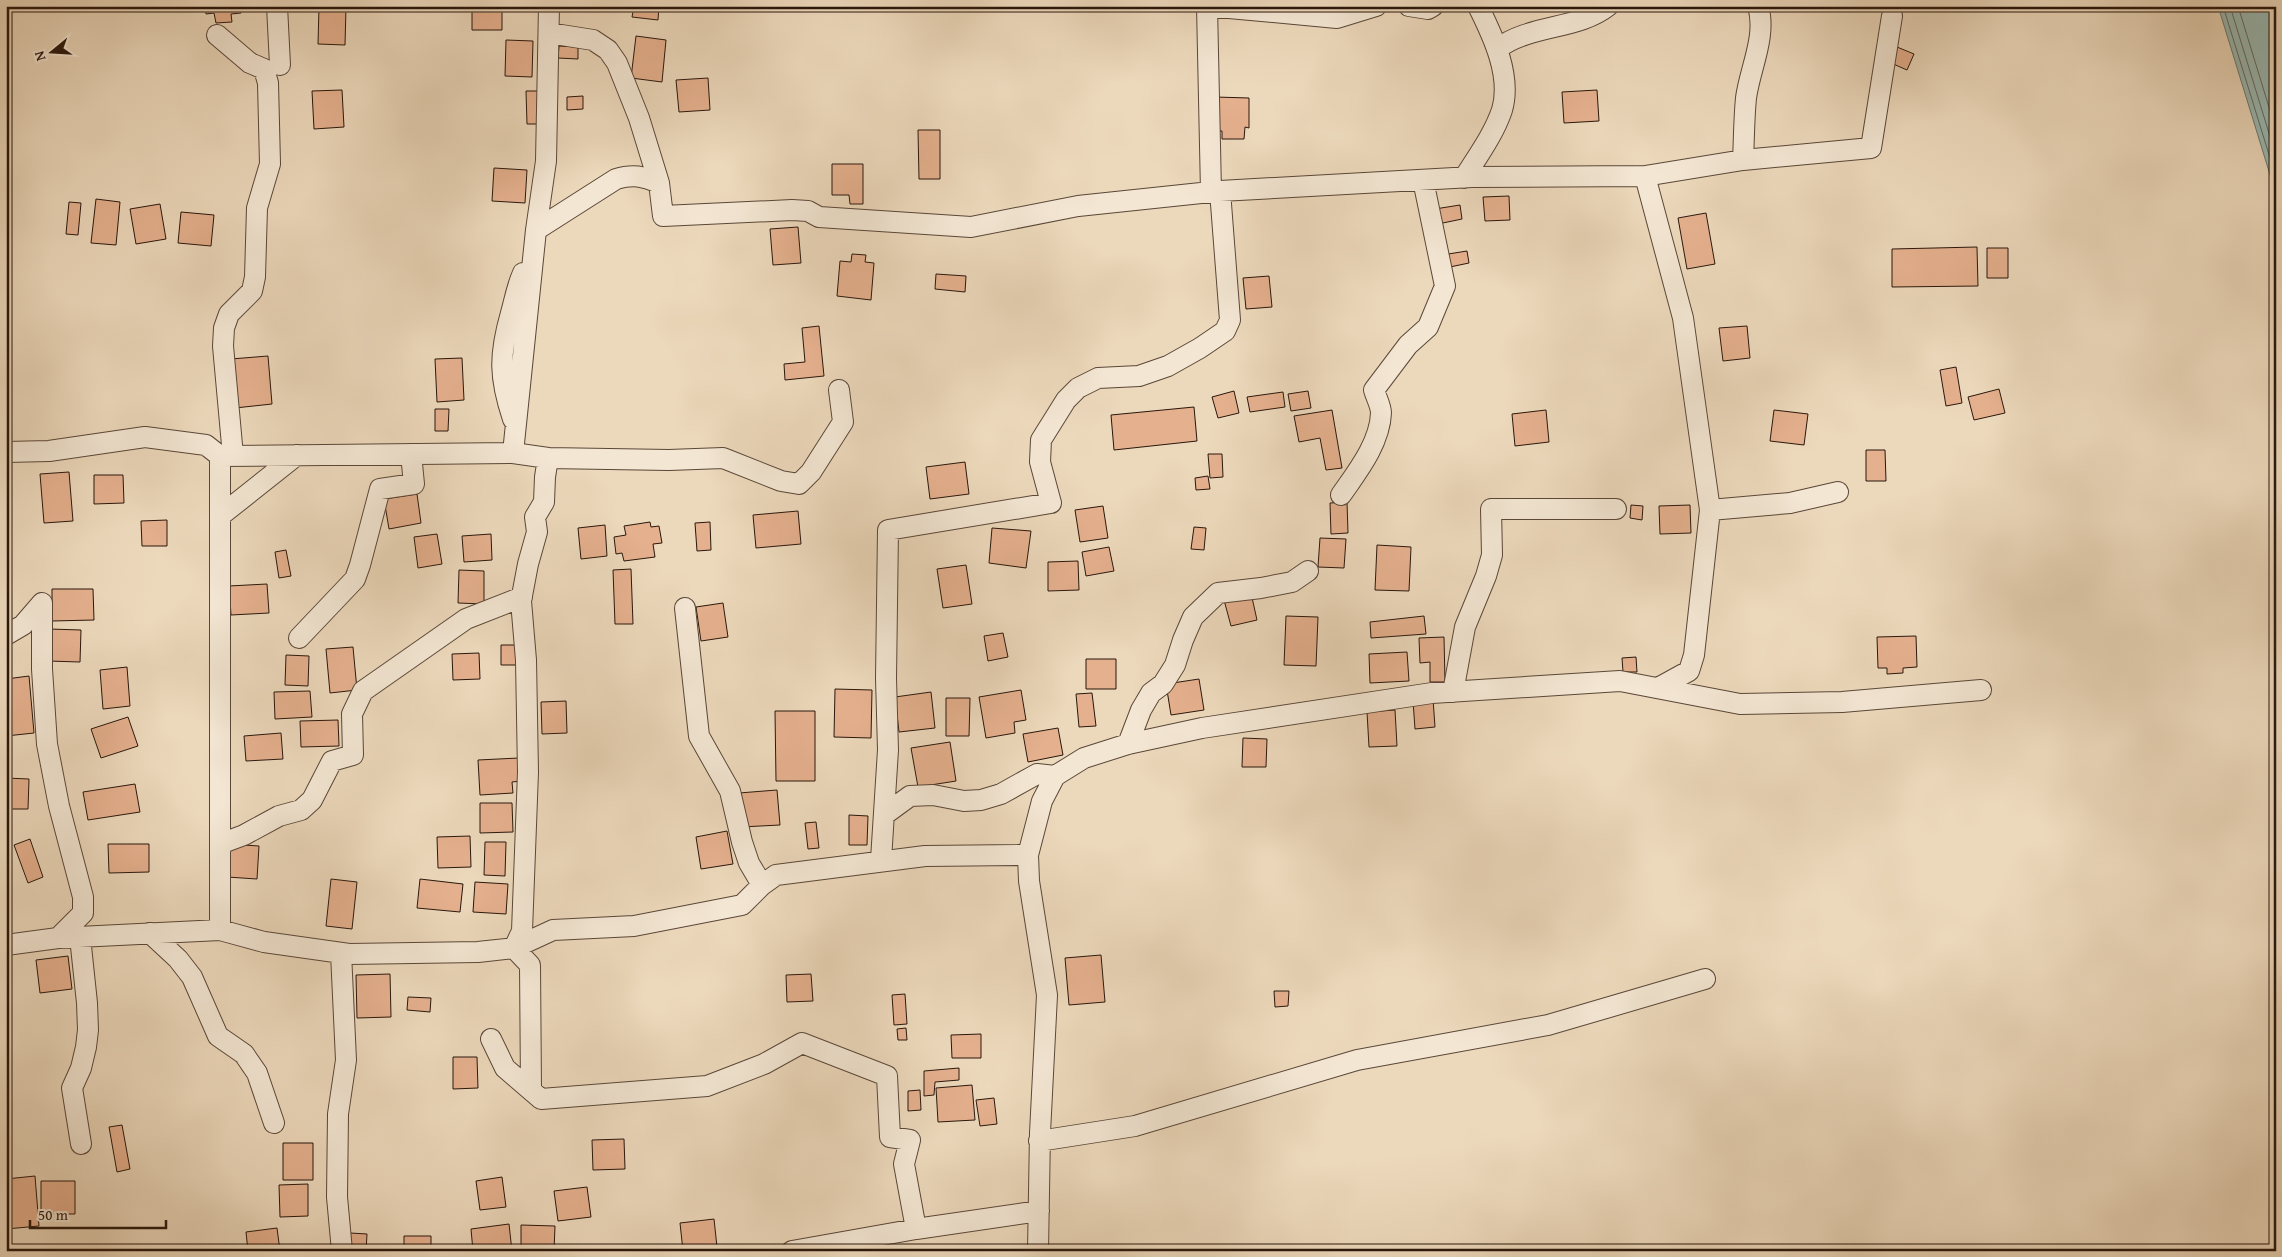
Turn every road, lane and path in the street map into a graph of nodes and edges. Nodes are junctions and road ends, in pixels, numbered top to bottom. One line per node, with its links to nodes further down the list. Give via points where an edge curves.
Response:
1 (277, 6): 14 (street)
2 (549, 6): 11 (street)
3 (1207, 6): 4 (street, via 1337,18); 20 (street)
4 (1376, 6)
5 (1409, 6): 6 (street, via 1428,9)
6 (1433, 6)
7 (1478, 6): 13 (street)
8 (1608, 6): 13 (street, via 1595,15 1509,40)
9 (1758, 6): 15 (street, via 1758,45 1746,98)
10 (1892, 16): 15 (street, via 1871,148)
11 (549, 33): 19 (street, via 593,40 608,50 617,63 639,118); 21 (street, via 546,161)
12 (217, 35): 27 (street, via 250,63 264,69 268,83 270,164 257,208 252,291 229,314 224,328)
13 (1497, 49): 17 (street, via 1505,80 1502,109 1484,147)
14 (280, 65)
15 (1743, 160): 16 (street)
16 (1645, 176): 17 (street); 32 (street, via 1683,318)
17 (1464, 178): 18 (street)
18 (1422, 180): 20 (street); 30 (street, via 1445,286 1428,327 1408,345 1374,390 1381,412 1377,430 1363,464)
19 (659, 183): 20 (street, via 663,216 800,210 819,217 971,227 1078,206); 21 (street, via 630,174 616,179)
20 (1215, 191): 44 (street, via 1230,320 1225,331 1168,366 1139,376 1098,378 1078,388 1066,400 1041,440 1040,462 1051,503 888,530 888,750)
21 (536, 230): 24 (street)
22 (839, 390): 28 (street, via 843,422 811,472 799,484 781,481 722,458)
23 (6, 452): 27 (street, via 49,451 144,436 206,445)
24 (513, 453): 25 (street); 28 (street)
25 (411, 454): 26 (street); 38 (street, via 414,484 380,489 355,579)
26 (297, 455): 27 (street); 33 (street)
27 (227, 456): 33 (street)
28 (548, 458): 35 (street, via 544,502 535,517 537,532)
29 (1838, 492): 32 (street, via 1790,503)
30 (1341, 495)
31 (1616, 509): 41 (street, via 1491,509 1492,555 1464,627)
32 (1710, 510): 39 (street, via 1694,655 1689,671)
33 (220, 516): 45 (street)
34 (1308, 571): 42 (street, via 1292,582 1218,593 1193,617 1175,665 1163,684 1151,693)
35 (522, 597): 45 (street, via 466,619 363,691 352,714 353,755 332,761 312,800 301,810 279,816); 54 (street, via 528,772 522,931)
36 (685, 608): 48 (street, via 699,736 730,791 749,863)
37 (6, 635): 52 (street, via 23,624 42,603 47,744 59,806 83,897 83,913)
38 (299, 638)
39 (1658, 688): 40 (street, via 1740,704 1842,702); 41 (street, via 1620,681)
40 (1981, 690)
41 (1453, 692): 42 (street, via 1202,728)
42 (1128, 744): 43 (street, via 1084,758)
43 (1055, 776): 44 (street, via 1037,774 1001,794 981,800 964,801 933,794 910,796); 46 (street, via 1042,801)
44 (884, 815): 47 (street)
45 (220, 844): 49 (street)
46 (1028, 855): 47 (street, via 955,854); 60 (street, via 1029,881 1047,995)
47 (880, 860): 48 (street, via 776,875)
48 (762, 885): 54 (street, via 742,905 634,926 553,930)
49 (220, 930): 50 (street); 55 (street, via 264,942)
50 (150, 933): 51 (street); 59 (street, via 192,977 218,1036 244,1054 257,1074)
51 (80, 937): 52 (street); 61 (street, via 88,1030 81,1068 72,1088)
52 (58, 938): 53 (street)
53 (6, 945)
54 (514, 948): 55 (street, via 478,952); 58 (street, via 530,965)
55 (341, 953): 64 (street, via 346,1060 338,1114 337,1196)
56 (1705, 979): 60 (street, via 1548,1025 1357,1060 1135,1126)
57 (491, 1038): 58 (street, via 504,1068)
58 (531, 1088): 63 (street, via 541,1099 707,1086 764,1064 802,1043 887,1076 890,1137 910,1140 904,1164)
59 (274, 1123)
60 (1040, 1141): 62 (street)
61 (82, 1144)
62 (1039, 1211): 63 (street); 66 (street)
63 (916, 1229): 65 (street)
64 (342, 1251)
65 (792, 1251)
66 (1038, 1251)

